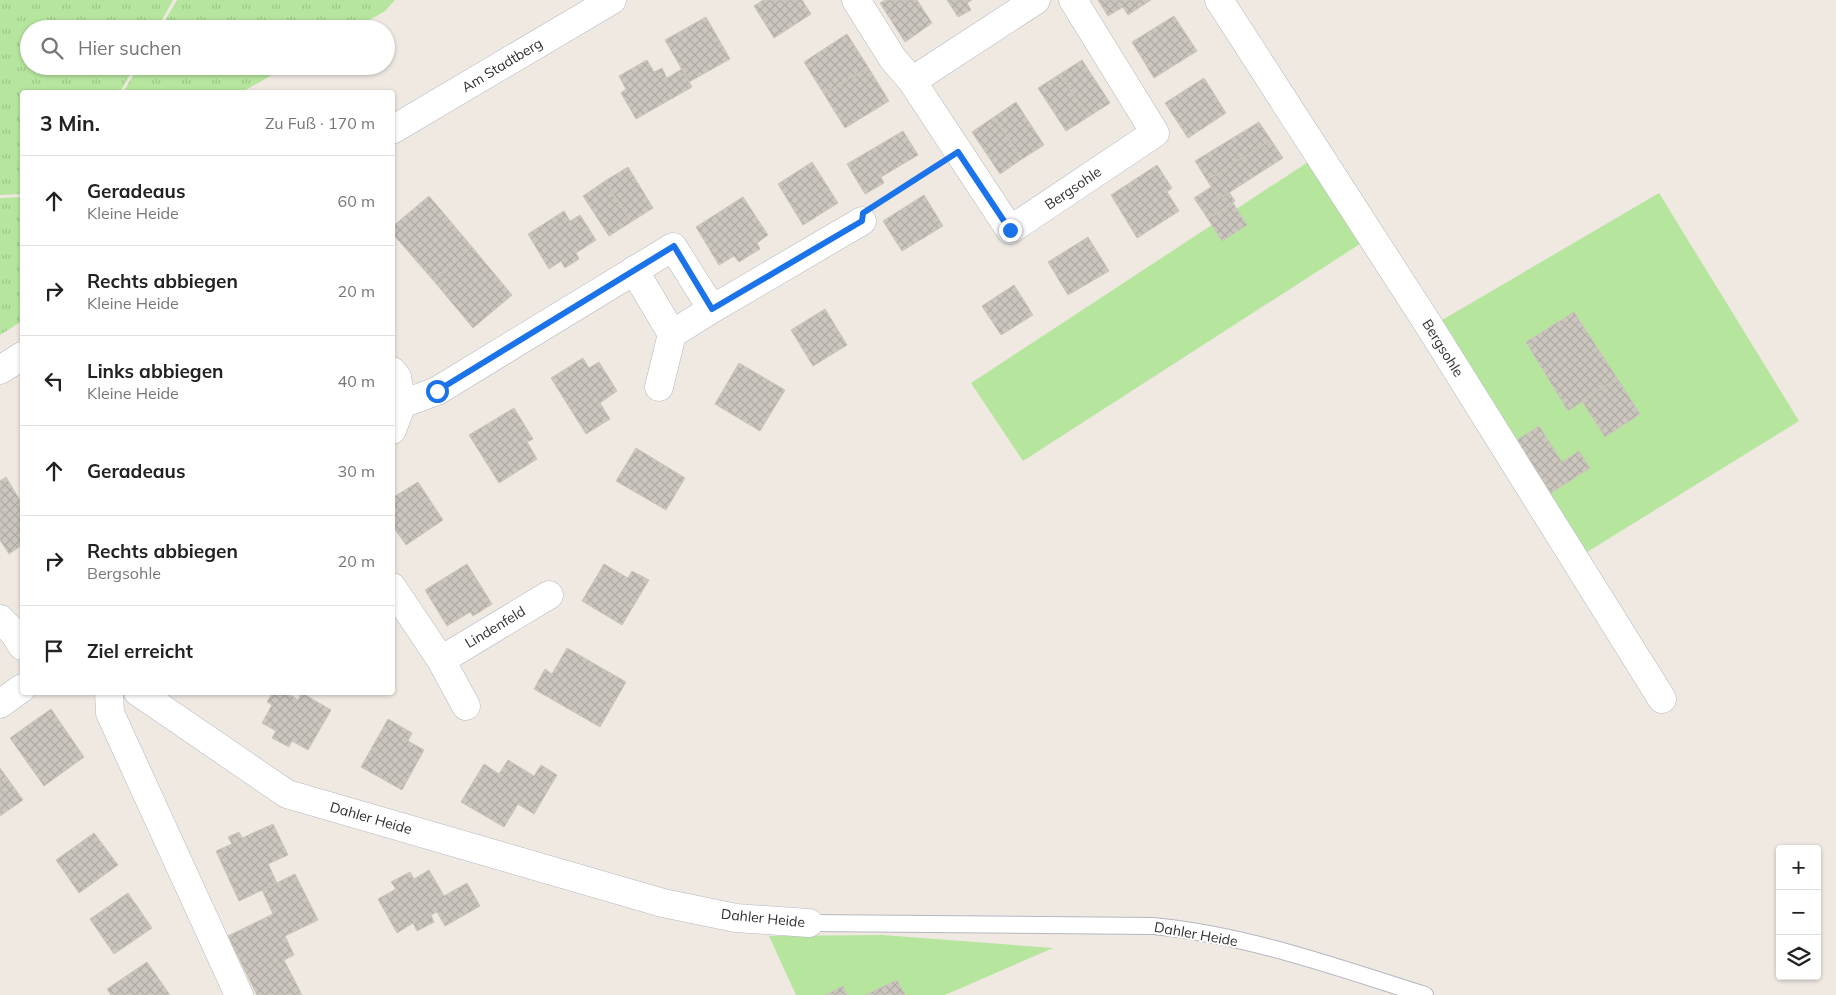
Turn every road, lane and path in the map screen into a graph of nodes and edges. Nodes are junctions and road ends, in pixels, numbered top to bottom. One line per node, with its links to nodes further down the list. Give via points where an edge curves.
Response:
1 (612, 0): 7 (street, Am Stadtberg)
2 (856, 0): 6 (street, Bergsohle, via 893,58)
3 (1036, 0): 6 (street)
4 (1072, 0): 8 (street, Bergsohle, via 1155,133 1010,230)
5 (1219, 0): 27 (street, Bergsohle, via 1428,324)
6 (912, 80): 8 (street, Bergsohle)
7 (395, 128)
8 (958, 152): 9 (path, via 863,213)
9 (862, 221): 11 (street)
10 (634, 270): 11 (street, via 674,246); 12 (street); 17 (street, via 437,391)
11 (712, 309): 12 (street)
12 (672, 334): 16 (street)
13 (20, 357): 14 (street)
14 (0, 370)
15 (395, 374): 17 (street)
16 (659, 387)
17 (402, 404): 18 (street)
18 (395, 422)
19 (395, 591): 23 (street)
20 (549, 595): 23 (street, Lindenfeld)
21 (0, 619): 22 (street)
22 (20, 643)
23 (441, 660): 29 (street)
24 (20, 689): 28 (street)
25 (109, 695): 31 (street, via 110,713)
26 (142, 695): 30 (street, Dahler Heide, via 287,794 663,903 736,918)
27 (1662, 699)
28 (0, 704)
29 (466, 706)
30 (809, 923): 32 (lane, Dahler Heide, via 1187,929 1278,950)
31 (239, 995)
32 (1425, 995)

